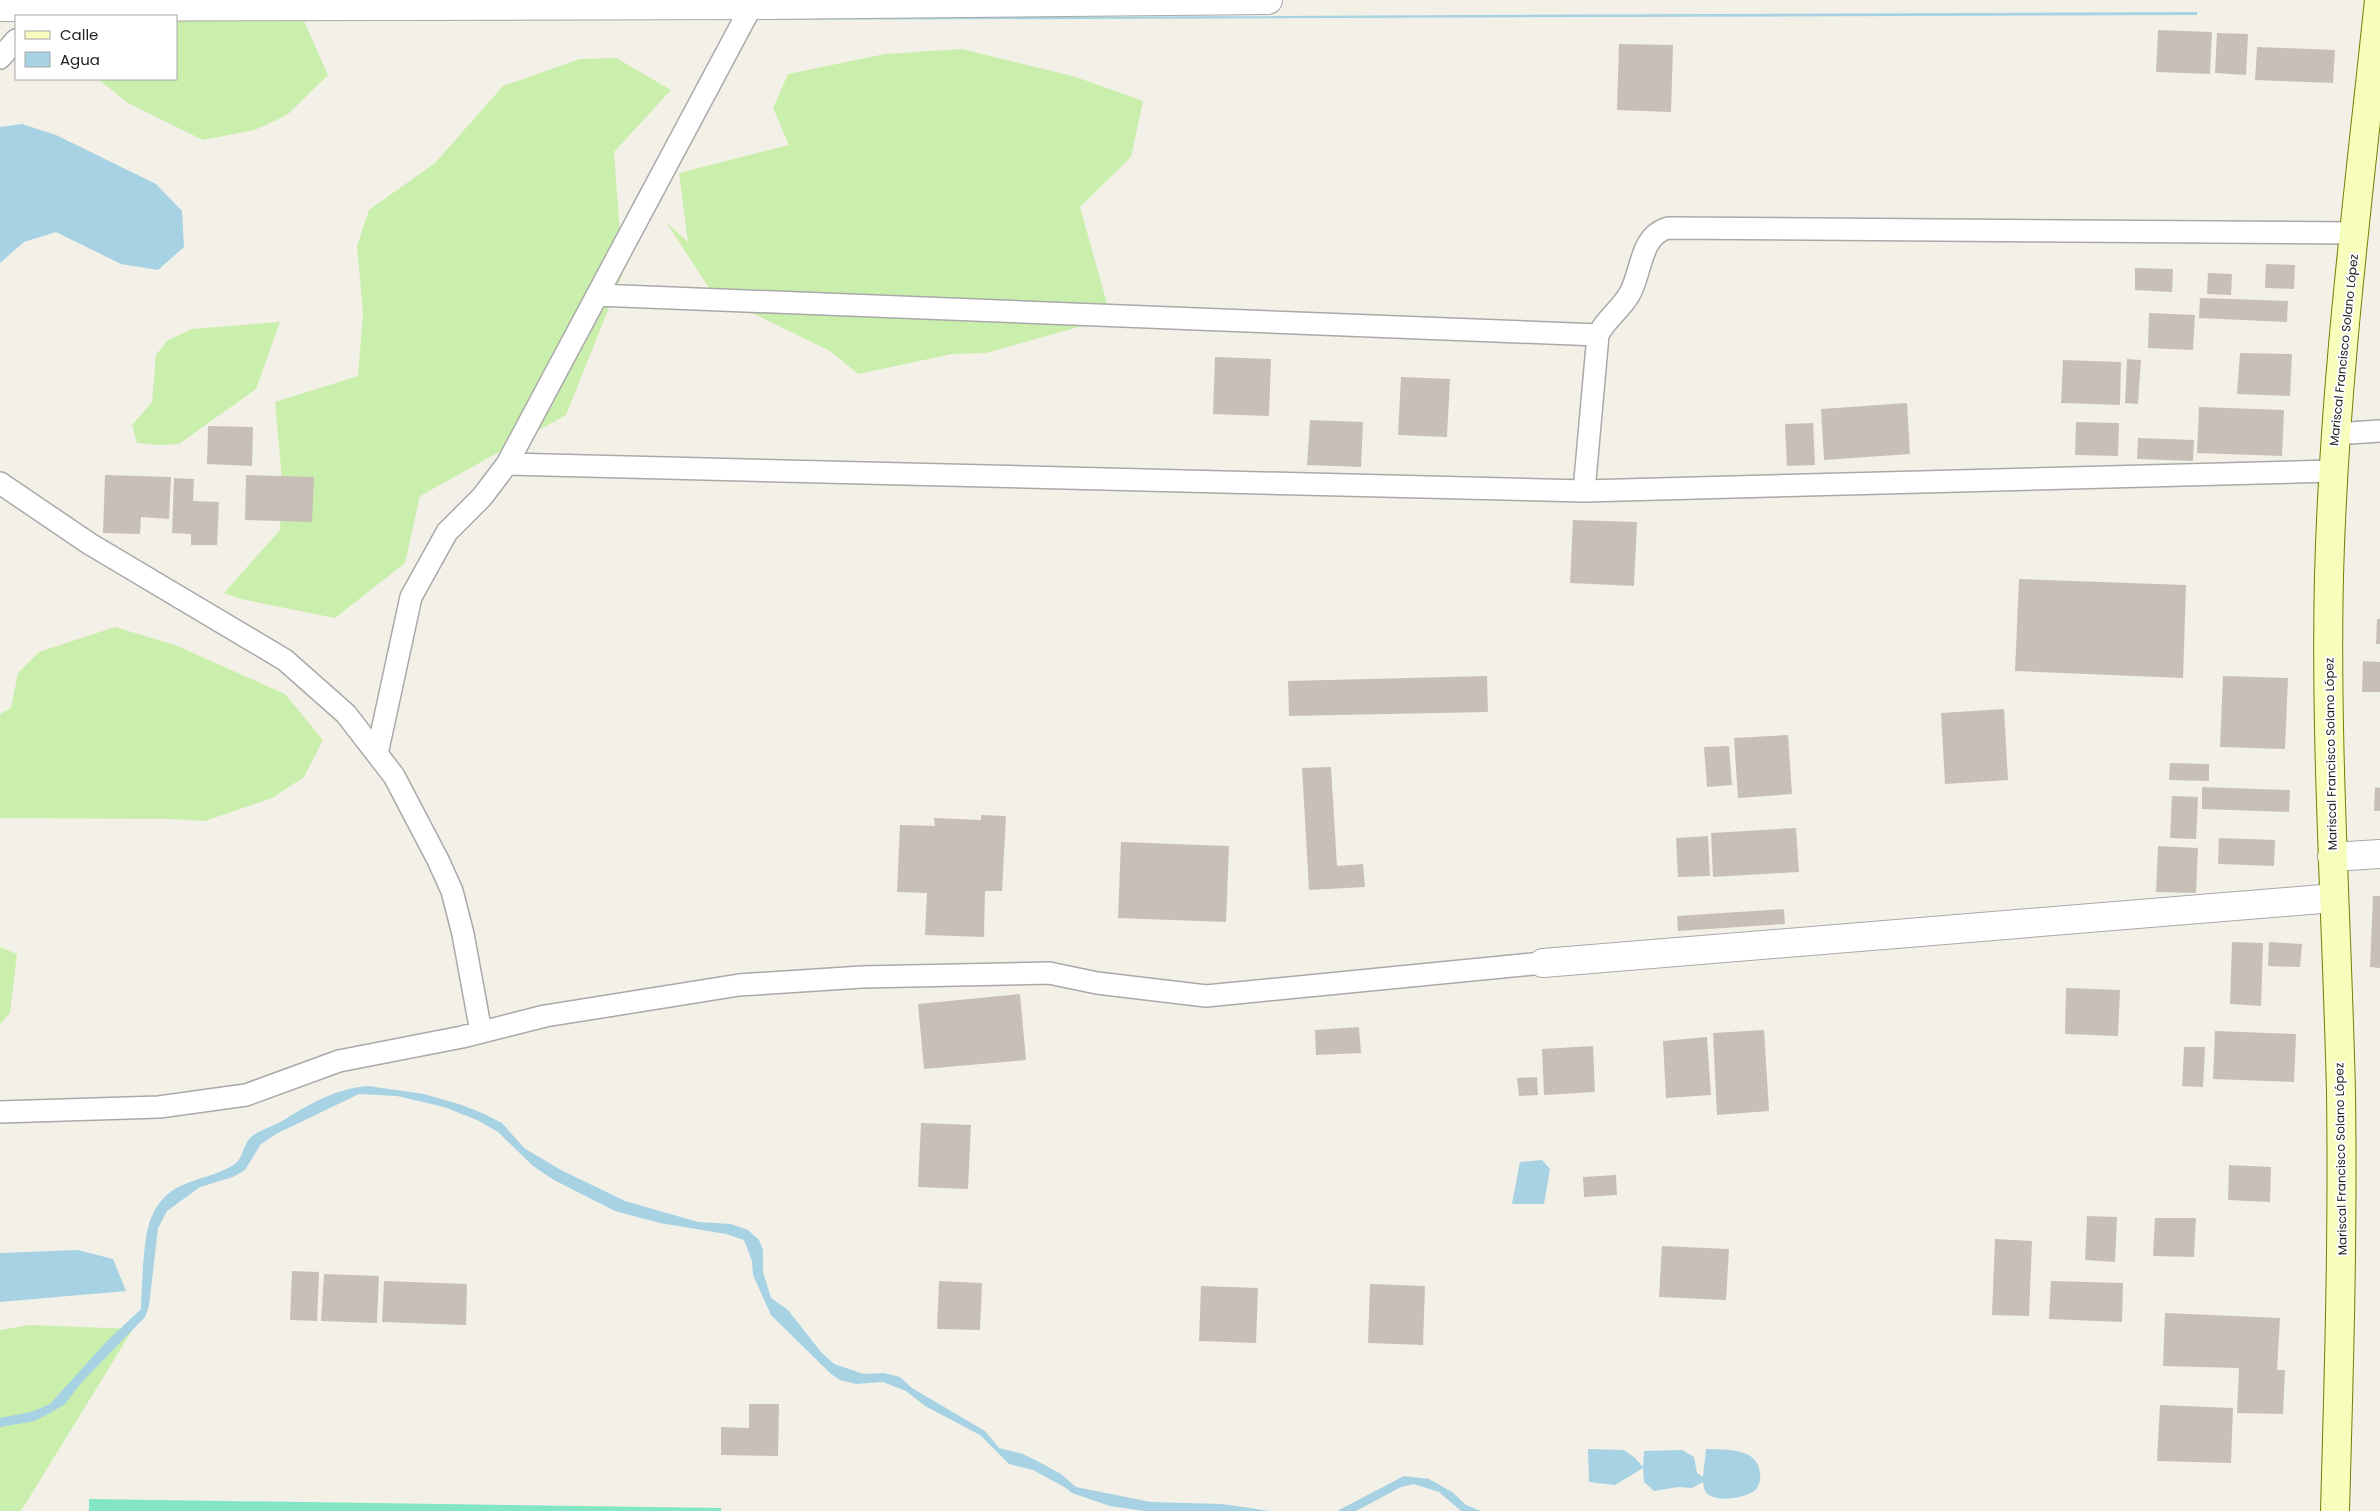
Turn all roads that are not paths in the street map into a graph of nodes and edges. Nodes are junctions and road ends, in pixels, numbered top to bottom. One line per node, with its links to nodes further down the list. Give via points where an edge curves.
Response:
1 (1268, 0): 3 (street)
2 (2379, 0): 8 (main road, Mariscal Francisco Solano López)
3 (752, 4): 5 (street); 9 (lane)
4 (0, 7): 5 (street)
5 (51, 11)
6 (15, 41): 7 (lane)
7 (0, 58)
8 (2355, 233): 10 (lane, via 1668,228 1658,231 1648,242 1629,295); 12 (main road, Mariscal Francisco Solano López)
9 (597, 295): 10 (lane); 13 (lane)
10 (1598, 335): 16 (lane)
11 (2380, 431): 12 (lane)
12 (2335, 434): 14 (main road, Mariscal Francisco Solano López)
13 (507, 464): 16 (lane); 17 (lane, via 482,497 447,532 411,597)
14 (2332, 471): 16 (lane); 19 (main road, Mariscal Francisco Solano López, via 2329,582)
15 (0, 483): 17 (lane, via 90,544 285,660 346,714)
16 (1584, 492)
17 (377, 754): 22 (lane, via 394,776 452,891)
18 (2380, 854): 19 (street)
19 (2332, 857): 20 (main road, Mariscal Francisco Solano López)
20 (2334, 898): 21 (street); 24 (main road, Mariscal Francisco Solano López, via 2342,1282)
21 (1543, 963): 22 (lane, via 1206,996 1096,983 1049,973 862,977 749,984 545,1016)
22 (481, 1032): 23 (lane, via 339,1061 246,1095 159,1107)
23 (0, 1112)
24 (2335, 1511)

